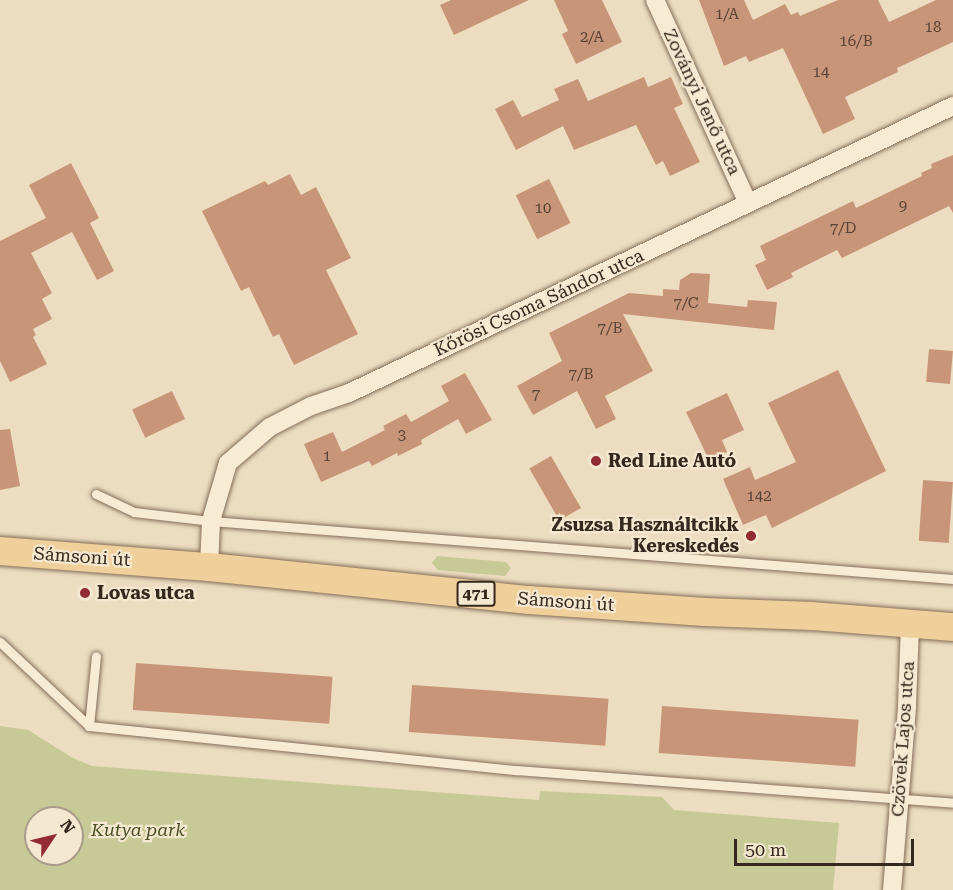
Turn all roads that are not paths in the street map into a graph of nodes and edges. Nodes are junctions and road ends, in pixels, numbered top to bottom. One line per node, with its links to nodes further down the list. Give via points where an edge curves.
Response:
1 (655, 0): 3 (street, Zoványi Jenő utca)
2 (953, 106): 3 (street, Kőrösi Csoma Sándor utca)
3 (748, 203): 5 (street, Kőrösi Csoma Sándor utca, via 270,427 228,464)
4 (96, 494): 5 (lane, via 134,512)
5 (211, 521): 7 (street, Kőrösi Csoma Sándor utca); 8 (lane)
6 (0, 550): 7 (main road, Sámsoni út / 471)
7 (209, 567): 9 (main road, Sámsoni út / 471, via 529,600)
8 (953, 579)
9 (910, 623): 10 (main road, Sámsoni út / 471); 14 (street, Czövek Lajos utca)
10 (953, 627)
11 (0, 642): 13 (lane)
12 (96, 656): 13 (lane)
13 (89, 726): 14 (lane, via 483,767)
14 (900, 799): 15 (lane); 16 (street, Czövek Lajos utca)
15 (953, 803)
16 (892, 890)

